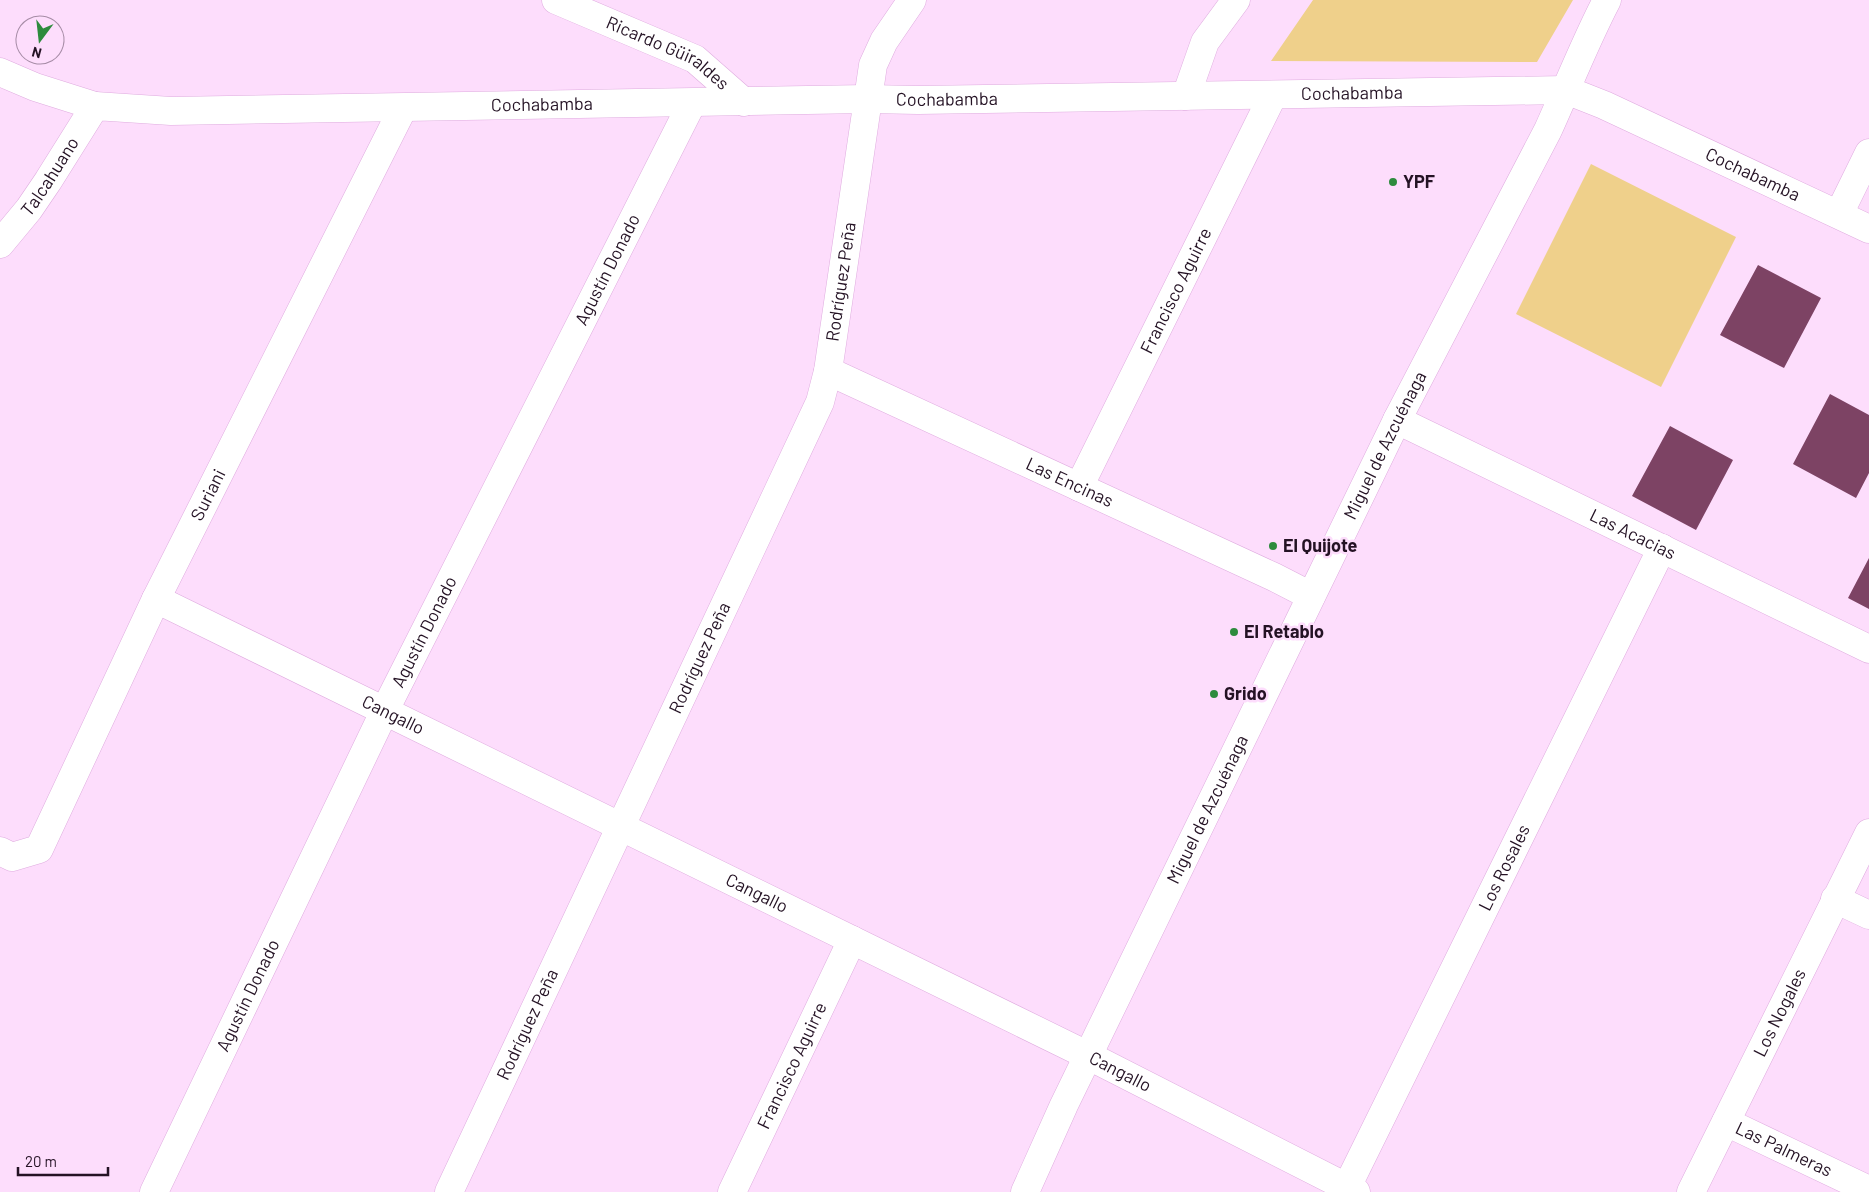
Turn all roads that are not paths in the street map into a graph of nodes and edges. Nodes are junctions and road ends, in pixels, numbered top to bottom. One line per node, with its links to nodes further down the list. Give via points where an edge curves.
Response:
1 (556, 0): 10 (street, Ricardo Güiraldes, via 695,59)
2 (912, 0): 9 (street, Rodríguez Peña, via 884,41 874,65)
3 (1236, 0): 8 (street, via 1205,42)
4 (1607, 0): 6 (street, Miguel de Azcuénaga, via 1584,44)
5 (0, 72): 12 (street, Cochabamba)
6 (1566, 90): 7 (street, Cochabamba); 15 (street, Cochabamba); 19 (street, Miguel de Azcuénaga)
7 (1274, 94): 8 (street, Cochabamba); 20 (street, Francisco Aguirre)
8 (1186, 96): 9 (street, Cochabamba)
9 (868, 99): 10 (street, Cochabamba); 18 (street, Rodríguez Peña)
10 (744, 102): 11 (street, Cochabamba)
11 (692, 103): 13 (street, Cochabamba); 25 (street, Agustín Donado)
12 (95, 106): 13 (street, Cochabamba, via 171,111); 17 (street, Talcahuano, via 43,188)
13 (403, 108): 23 (street, Suriani)
14 (1869, 153): 15 (street)
15 (1839, 214): 16 (street, Cochabamba)
16 (1869, 229)
17 (0, 244)
18 (828, 370): 20 (street, Las Encinas); 26 (street, Rodríguez Peña, via 820,402)
19 (1397, 420): 21 (street, Las Acacias); 22 (street, Miguel de Azcuénaga)
20 (1079, 486): 22 (street, Las Encinas)
21 (1662, 548): 24 (street, Las Acacias); 34 (street, Los Rosales)
22 (1311, 596): 32 (street, Miguel de Azcuénaga)
23 (156, 599): 25 (street, Cangallo); 28 (street, Suriani, via 39,849 12,856)
24 (1869, 649)
25 (385, 710): 26 (street, Cangallo); 36 (street, Agustín Donado)
26 (621, 827): 31 (street, Cangallo); 37 (street, Rodríguez Peña)
27 (1869, 833): 29 (street, Los Nogales)
28 (0, 851)
29 (1835, 899): 30 (street); 33 (street, Los Nogales)
30 (1869, 916)
31 (852, 940): 32 (street, Cangallo); 38 (street, Francisco Aguirre)
32 (1089, 1056): 34 (street, Cangallo); 39 (street, Miguel de Azcuénaga)
33 (1726, 1122): 35 (street, Las Palmeras); 40 (street, Los Nogales)
34 (1351, 1189)
35 (1869, 1190)
36 (154, 1192)
37 (449, 1192)
38 (732, 1192)
39 (1025, 1192)
40 (1691, 1192)

